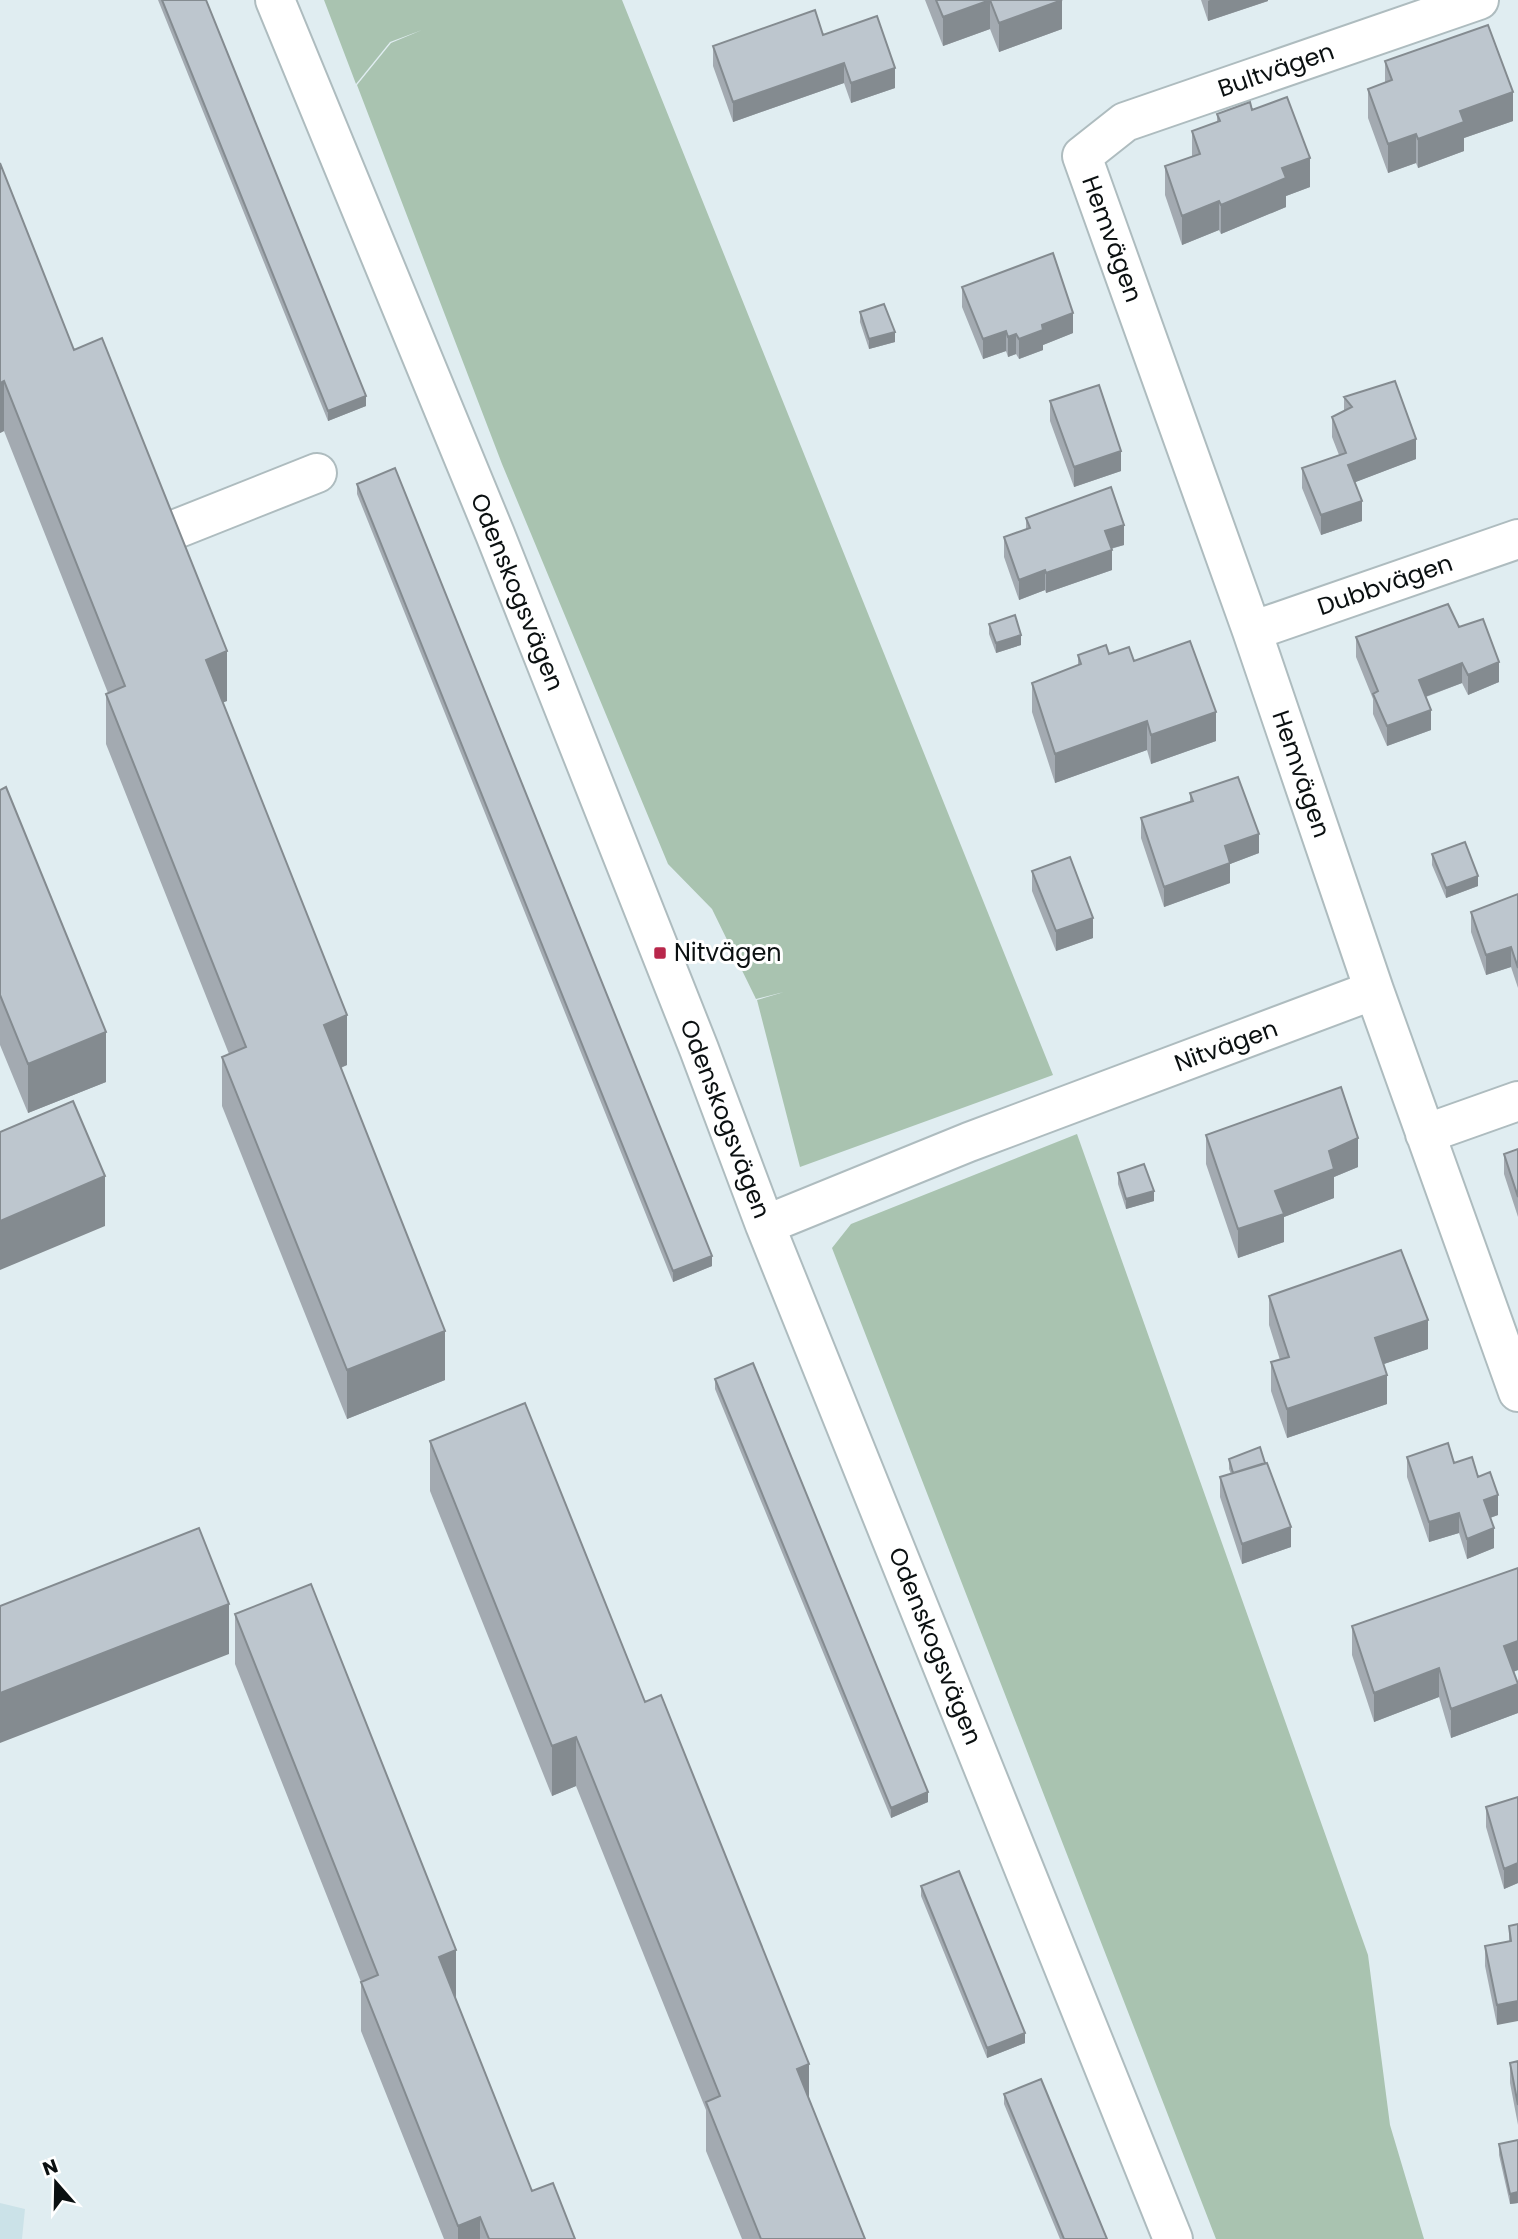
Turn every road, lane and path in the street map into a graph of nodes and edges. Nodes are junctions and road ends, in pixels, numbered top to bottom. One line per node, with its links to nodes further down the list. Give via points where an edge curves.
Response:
1 (275, 0): 11 (street, Odenskogsvägen, via 500,546)
2 (1479, 0): 3 (street, Bultvägen, via 1125,122)
3 (1082, 156): 7 (street, Hemvägen)
4 (317, 473): 5 (street)
5 (176, 529)
6 (1518, 539): 7 (street, Dubbvägen)
7 (1252, 631): 8 (street, Hemvägen)
8 (1374, 990): 10 (street, Hemvägen); 11 (street, Nitvägen, via 970,1142)
9 (1518, 1101): 10 (street)
10 (1425, 1134): 12 (street, Hemvägen)
11 (765, 1225): 13 (street, Odenskogsvägen)
12 (1518, 1392)
13 (1173, 2239)

